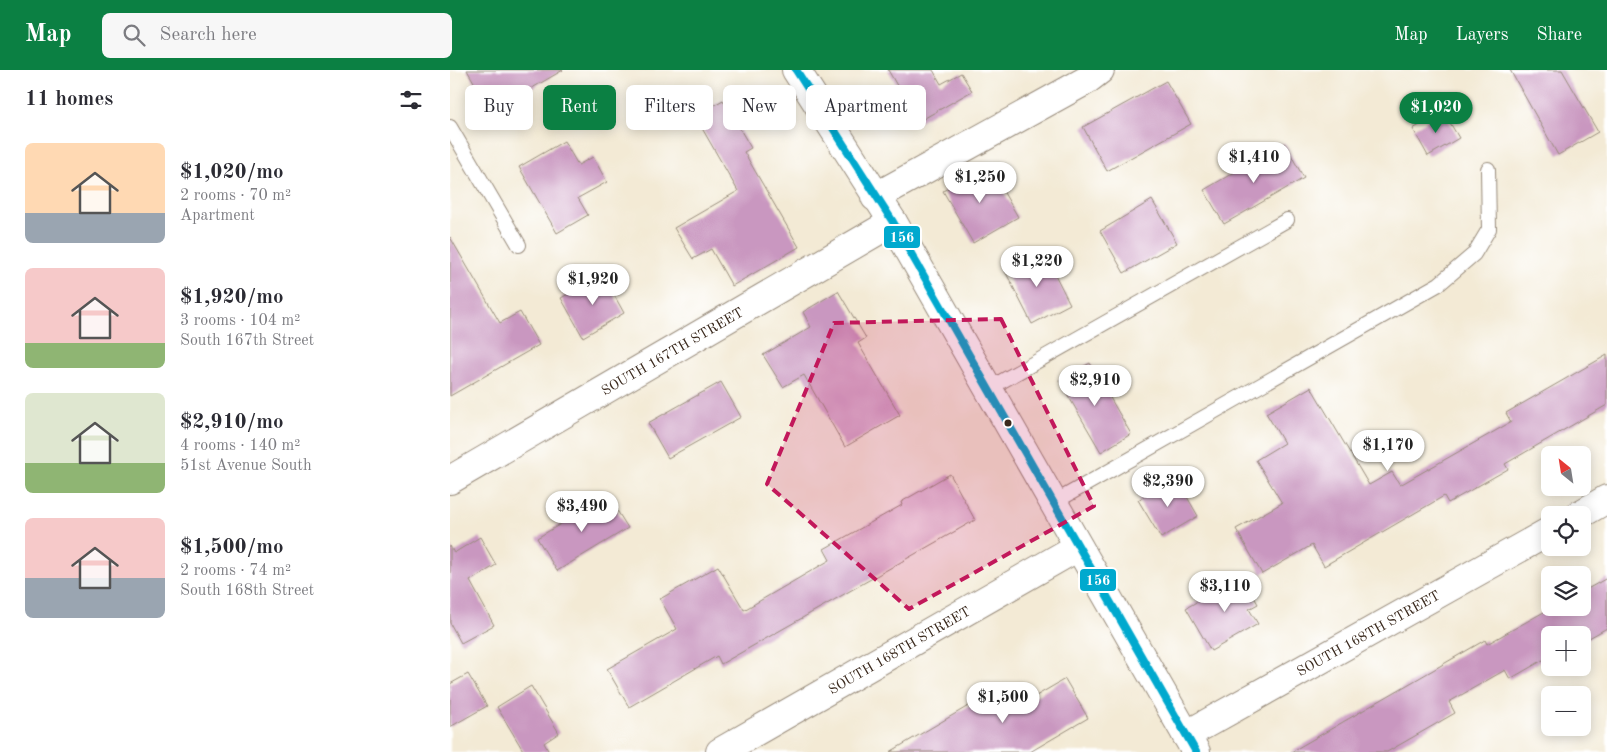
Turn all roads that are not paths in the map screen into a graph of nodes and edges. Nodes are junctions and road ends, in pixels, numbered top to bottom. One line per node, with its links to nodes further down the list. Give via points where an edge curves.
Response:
1 (796, 70): 5 (street)
2 (1100, 70): 5 (street)
3 (450, 127): 8 (lane)
4 (1488, 168): 12 (lane, via 1489,229 1474,254 1439,284)
5 (875, 196): 7 (street)
6 (1287, 220): 9 (lane)
7 (893, 222): 9 (street); 10 (street, SOUTH 167TH STREET)
8 (519, 245)
9 (988, 389): 12 (street)
10 (450, 480)
11 (1607, 500): 13 (street)
12 (1052, 503): 15 (street)
13 (1591, 509)
14 (1541, 536): 16 (street, SOUTH 168TH STREET)
15 (1078, 547): 16 (street); 17 (street, SOUTH 168TH STREET)
16 (1191, 743)
17 (720, 752)

